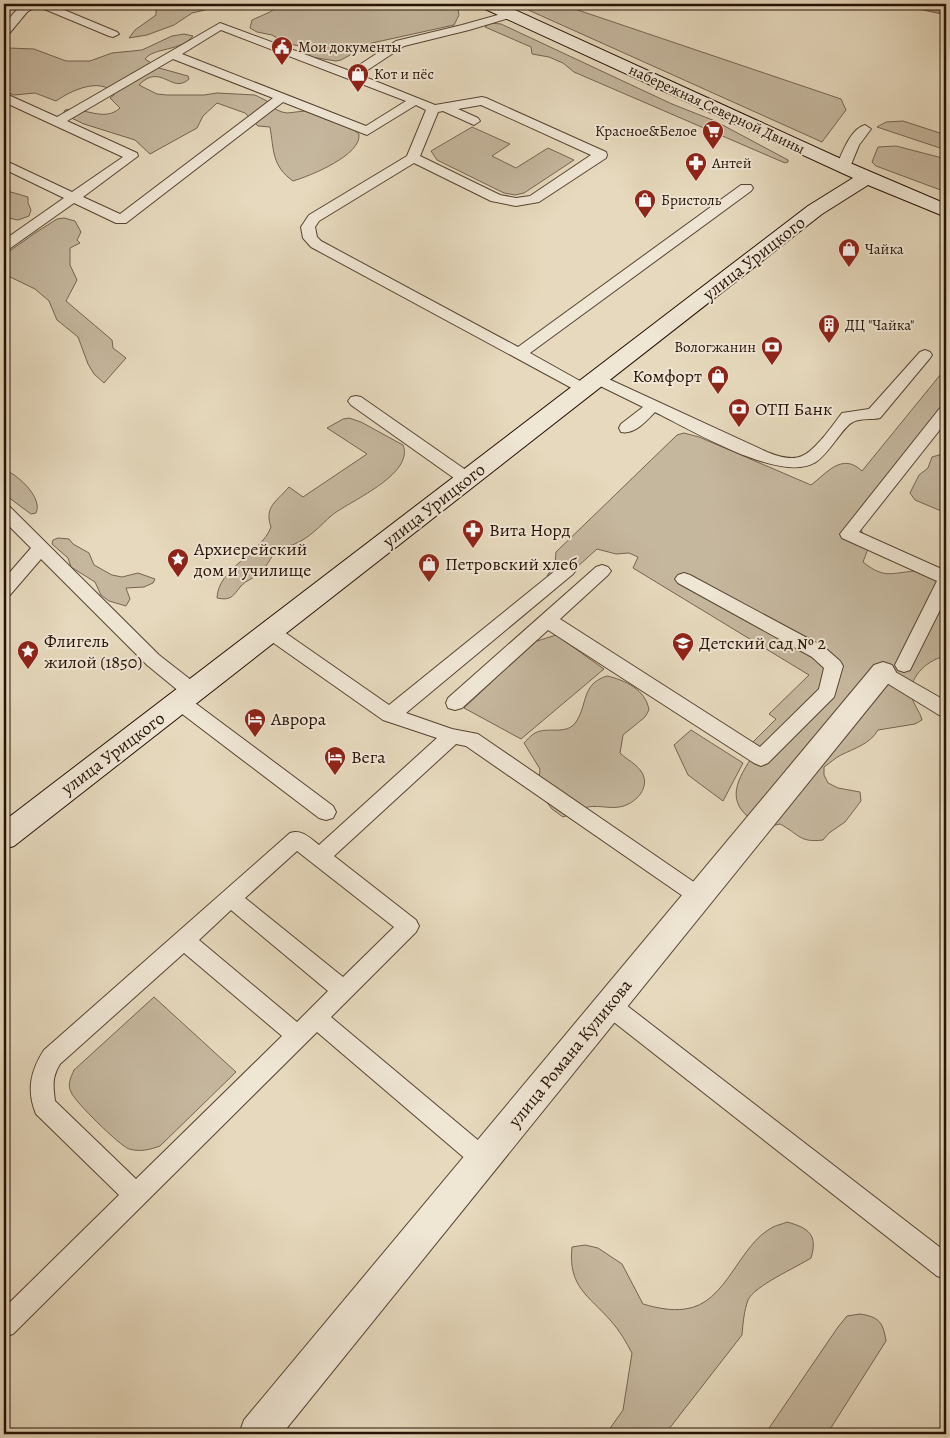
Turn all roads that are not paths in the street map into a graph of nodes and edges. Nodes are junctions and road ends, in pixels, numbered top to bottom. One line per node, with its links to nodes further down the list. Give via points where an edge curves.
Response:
1 (33, 4): 5 (lane, via 23,10)
2 (42, 4): 6 (lane)
3 (489, 4): 4 (main road, набережная Северной Двины)
4 (512, 14): 8 (lane, via 400,43); 18 (main road, набережная Северной Двины)
5 (4, 33)
6 (113, 34)
7 (172, 54): 8 (lane, via 220,26); 10 (lane); 14 (lane)
8 (351, 76): 11 (lane)
9 (4, 97): 14 (lane)
10 (281, 98): 11 (lane, via 367,131); 21 (lane, via 121,220)
11 (415, 100): 12 (lane)
12 (438, 108): 13 (lane); 16 (lane); 16 (lane, via 482,101 601,154 534,199 516,202 496,198)
13 (474, 121)
14 (57, 122): 21 (lane, via 132,156)
15 (864, 129): 18 (lane, via 853,144)
16 (413, 158): 24 (lane, via 314,218 308,227 310,238)
17 (4, 164): 21 (lane)
18 (843, 168): 19 (main road, набережная Северной Двины)
19 (866, 178): 22 (main road, набережная Северной Двины); 26 (main road, улица Урицкого, via 815,210)
20 (746, 188): 24 (lane)
21 (74, 197): 23 (lane)
22 (946, 211)
23 (4, 246)
24 (519, 354): 26 (lane)
25 (925, 355): 28 (lane, via 874,414 848,416 809,460 784,462 761,456)
26 (591, 384): 28 (lane); 31 (main road, улица Урицкого)
27 (356, 401): 31 (lane)
28 (653, 406): 30 (lane)
29 (945, 416): 37 (lane, via 848,534)
30 (627, 428)
31 (468, 479): 40 (main road, улица Урицкого)
32 (4, 512): 33 (lane)
33 (40, 549): 38 (lane); 42 (lane)
34 (567, 570): 45 (lane)
35 (602, 571): 39 (lane)
36 (684, 579): 39 (lane, via 818,652 834,666 827,692 761,758)
37 (946, 580): 41 (lane)
38 (4, 590)
39 (547, 620): 43 (lane)
40 (271, 632): 42 (main road, улица Урицкого); 45 (lane)
41 (893, 669): 44 (lane); 50 (main road, улица Романа Куликова, via 739,846)
42 (187, 696): 47 (lane); 48 (main road, улица Урицкого)
43 (455, 703)
44 (946, 710)
45 (390, 715): 46 (lane)
46 (452, 736): 49 (lane); 50 (lane, via 471,739)
47 (326, 812)
48 (4, 837)
49 (320, 857): 51 (lane, via 297,839); 53 (lane, via 409,926)
50 (700, 897): 54 (main road, улица Романа Куликова)
51 (231, 898): 52 (lane); 53 (lane)
52 (184, 940): 56 (lane); 58 (lane, via 52,1057 44,1070 41,1084 44,1106)
53 (344, 991): 55 (lane)
54 (610, 1005): 57 (main road, улица Романа Куликова); 59 (lane)
55 (316, 1018): 56 (lane); 57 (lane)
56 (298, 1036): 58 (lane)
57 (484, 1159): 61 (main road, улица Романа Куликова)
58 (136, 1195): 60 (lane)
59 (946, 1267)
60 (4, 1325)
61 (258, 1434)

